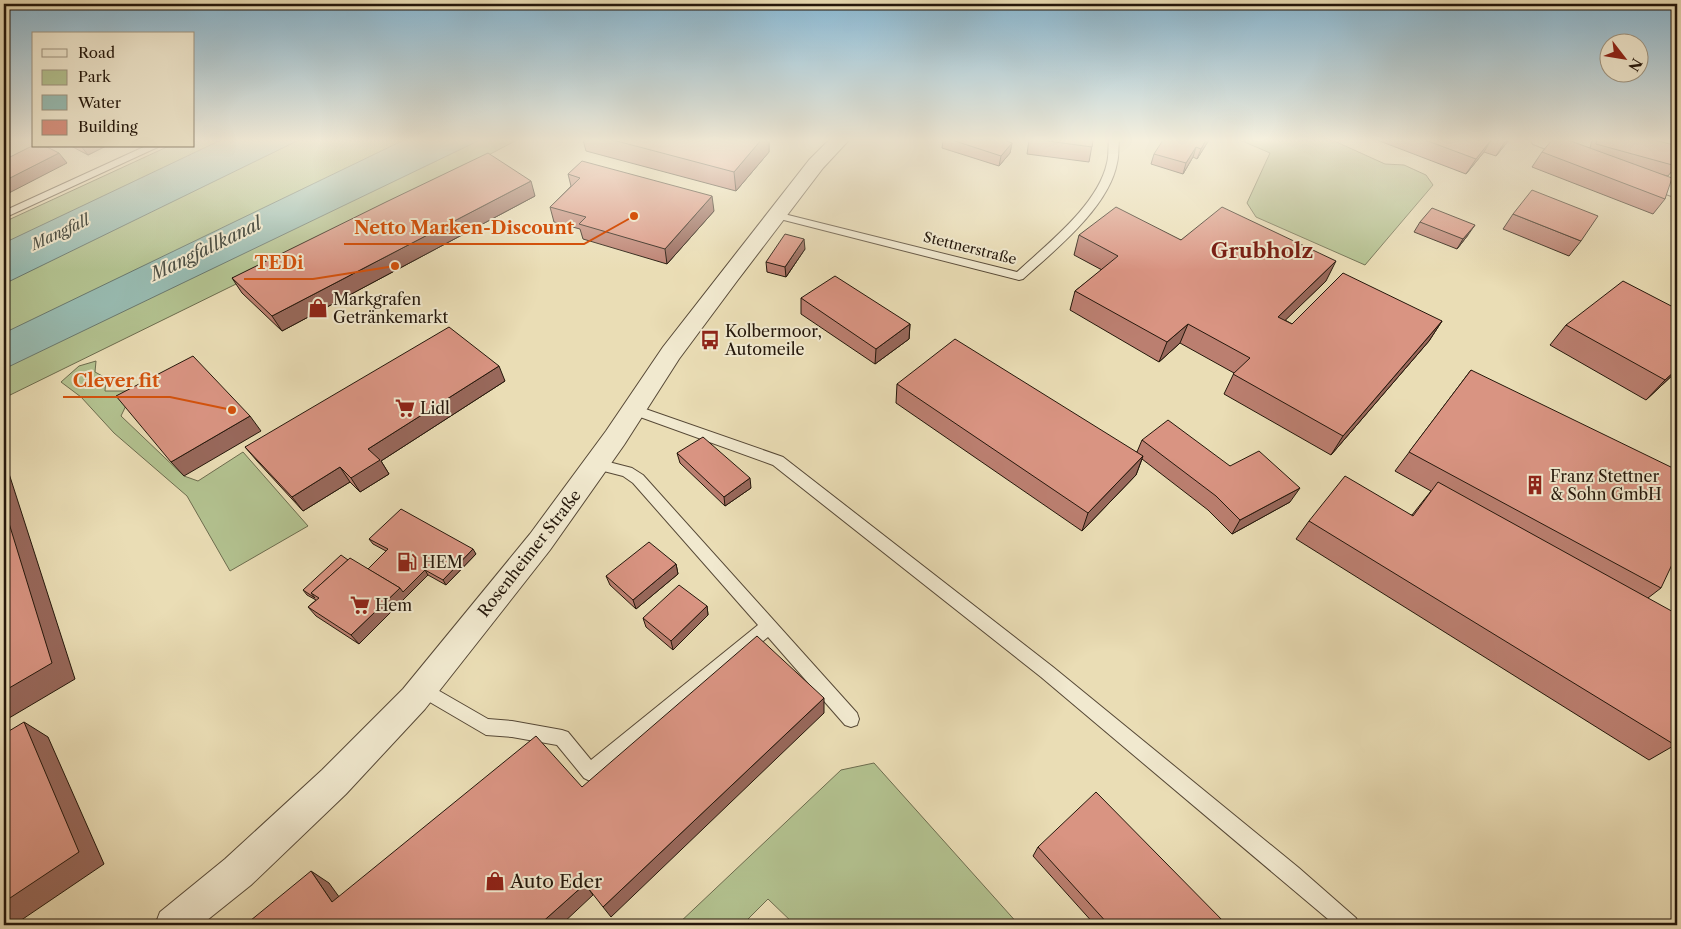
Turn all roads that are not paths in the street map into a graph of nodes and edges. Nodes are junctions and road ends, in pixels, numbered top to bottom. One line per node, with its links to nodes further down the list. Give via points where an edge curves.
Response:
1 (72, 183): 6 (lane)
2 (801, 183): 7 (street, Rosenheimer Straße)
3 (1103, 183): 7 (lane, Stettnerstraße, via 1072,227 1019,276)
4 (1654, 183): 5 (street)
5 (1677, 192)
6 (4, 214)
7 (776, 215): 8 (street, Rosenheimer Straße, via 671,353)
8 (634, 410): 9 (street, Rosenheimer Straße); 14 (lane, via 778,461 1047,672)
9 (597, 464): 10 (lane, via 627,472 638,479); 11 (street, Rosenheimer Straße, via 540,542)
10 (769, 626): 11 (lane, via 590,772 562,738 486,727); 12 (lane)
11 (422, 689): 13 (street, Rosenheimer Straße, via 334,782 238,872)
12 (851, 719)
13 (173, 925)
14 (1349, 925)

